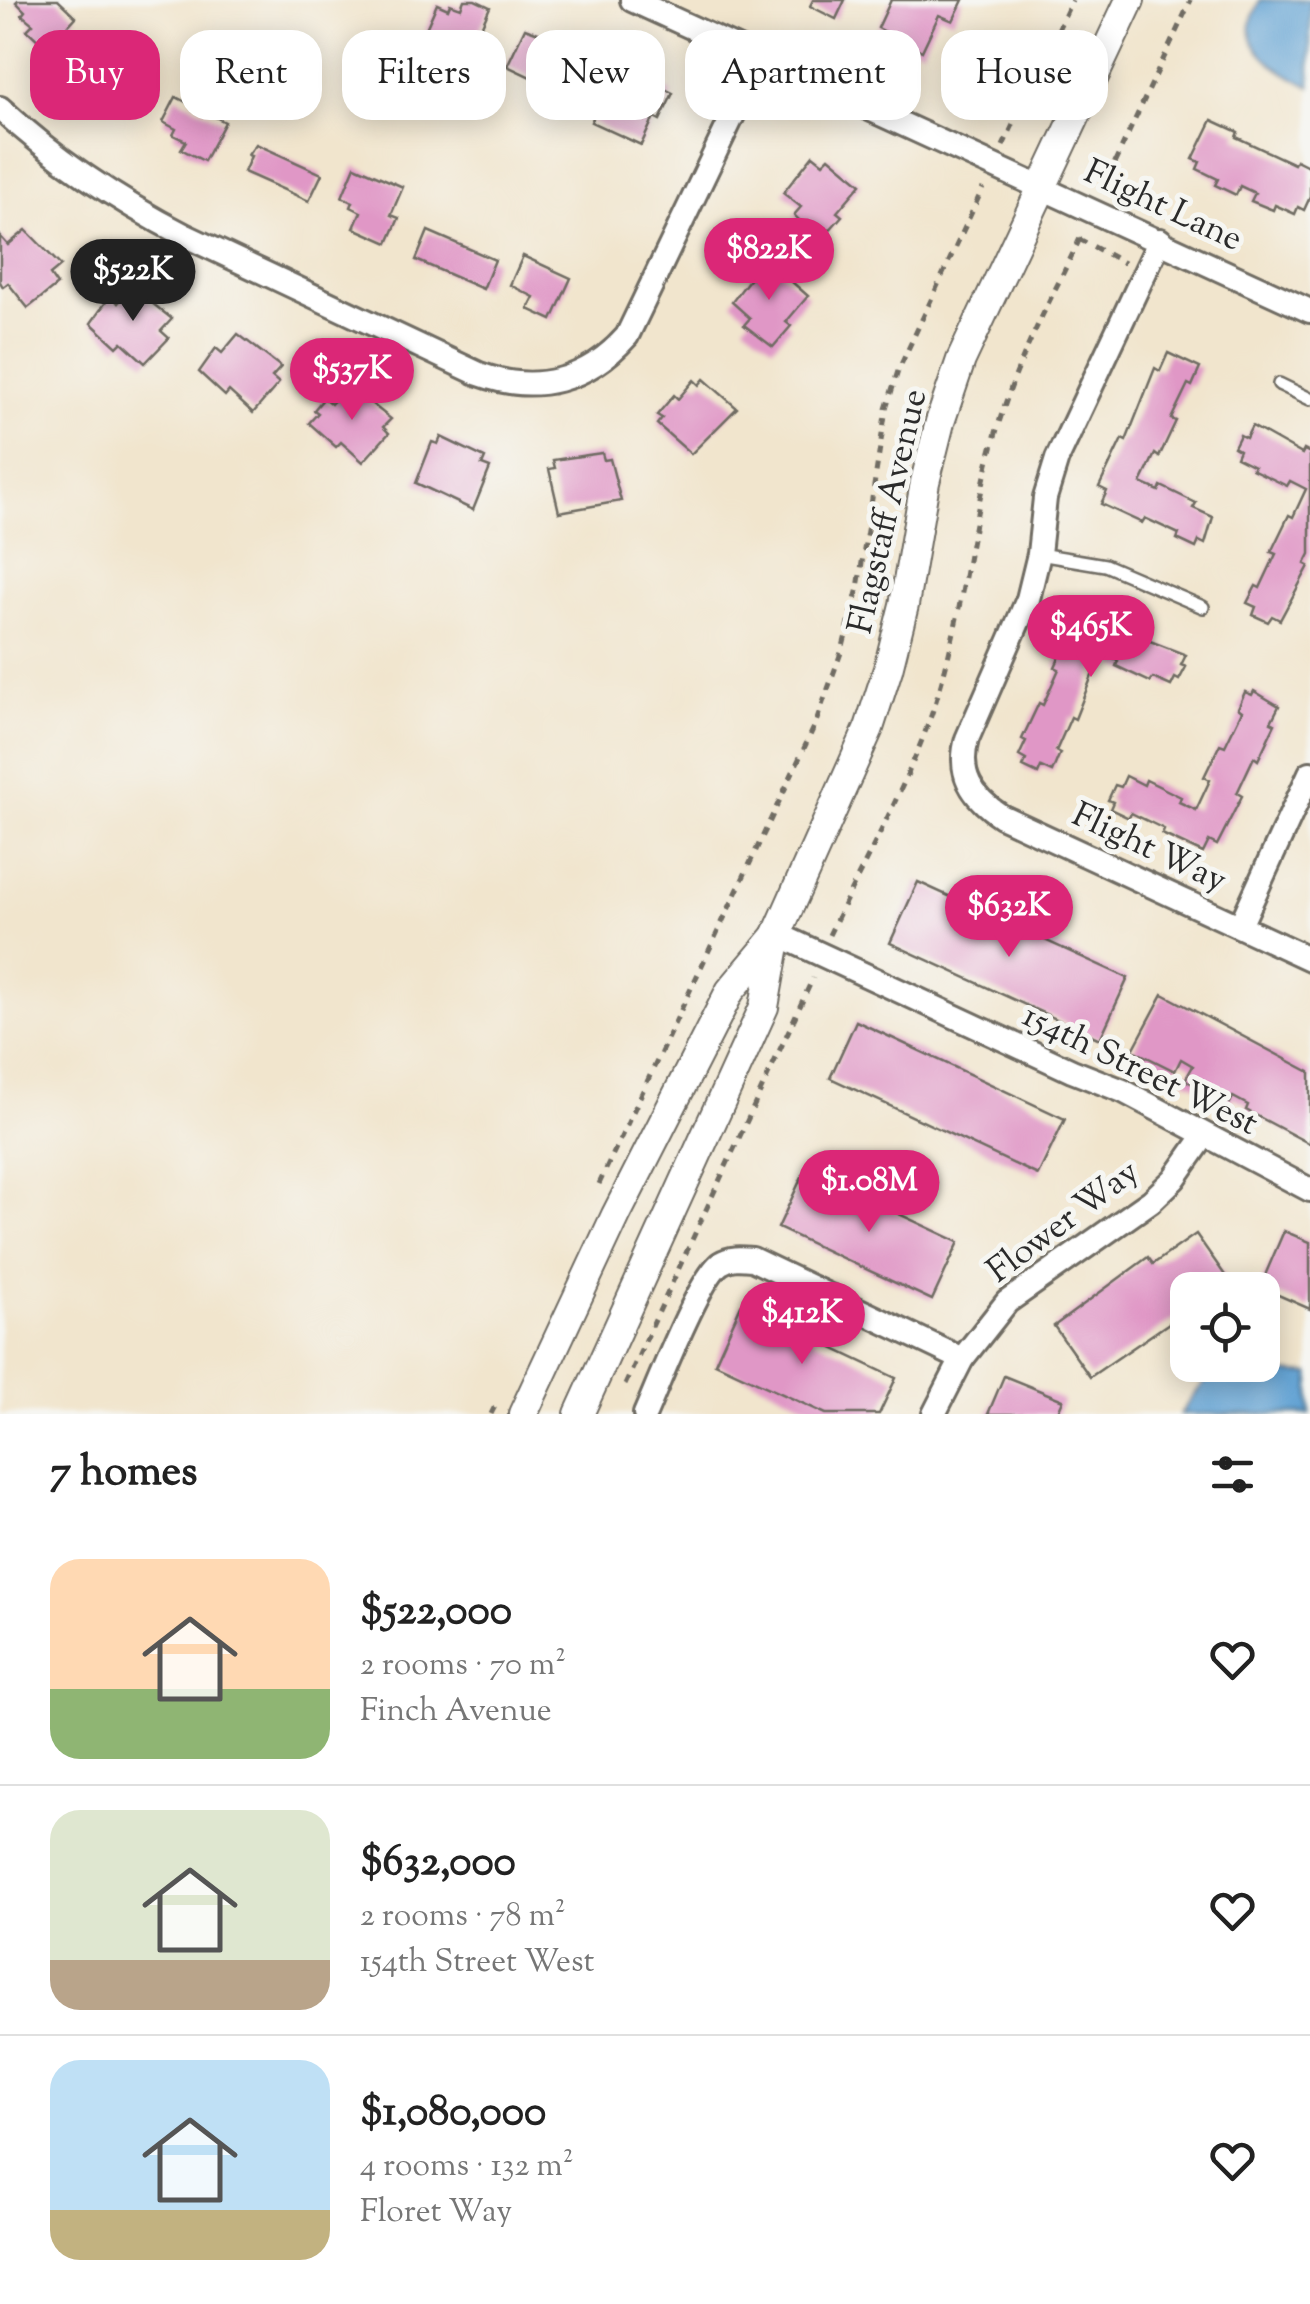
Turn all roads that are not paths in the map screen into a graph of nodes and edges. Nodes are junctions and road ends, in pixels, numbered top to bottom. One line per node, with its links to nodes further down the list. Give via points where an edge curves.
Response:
1 (632, 0): 3 (street, Flight Lane)
2 (1130, 0): 7 (street, Flagstaff Avenue)
3 (697, 30)
4 (0, 108): 5 (street, via 71,167 186,236 480,374 548,384 592,367 627,336)
5 (731, 120)
6 (896, 120): 7 (street, Flight Lane)
7 (1042, 186): 8 (street, Flight Lane); 16 (street, Flagstaff Avenue, via 961,360 925,482 888,669)
8 (1160, 240): 9 (street, Flight Lane); 12 (street, via 1057,459)
9 (1310, 311)
10 (1279, 384): 11 (lane)
11 (1310, 398)
12 (1039, 554): 13 (lane, via 1105,565); 15 (street, Flight Way, via 1019,626 967,739 962,756 969,785 1001,816)
13 (1203, 607)
14 (1310, 772): 15 (street)
15 (1240, 926): 17 (street, Flight Way)
16 (778, 934): 18 (street, 154th Street West, via 1124,1091); 21 (street, Flagstaff Avenue, via 730,991); 22 (street, Flagstaff Avenue, via 764,1007)
17 (1310, 959)
18 (1205, 1135): 19 (street, 154th Street West); 20 (street, Flower Way, via 1151,1202 1007,1302)
19 (1310, 1190)
20 (962, 1358): 23 (street, via 752,1259 737,1258 721,1263 706,1282); 24 (street, Flower Way)
21 (523, 1414)
22 (579, 1414)
23 (644, 1414)
24 (934, 1414)

